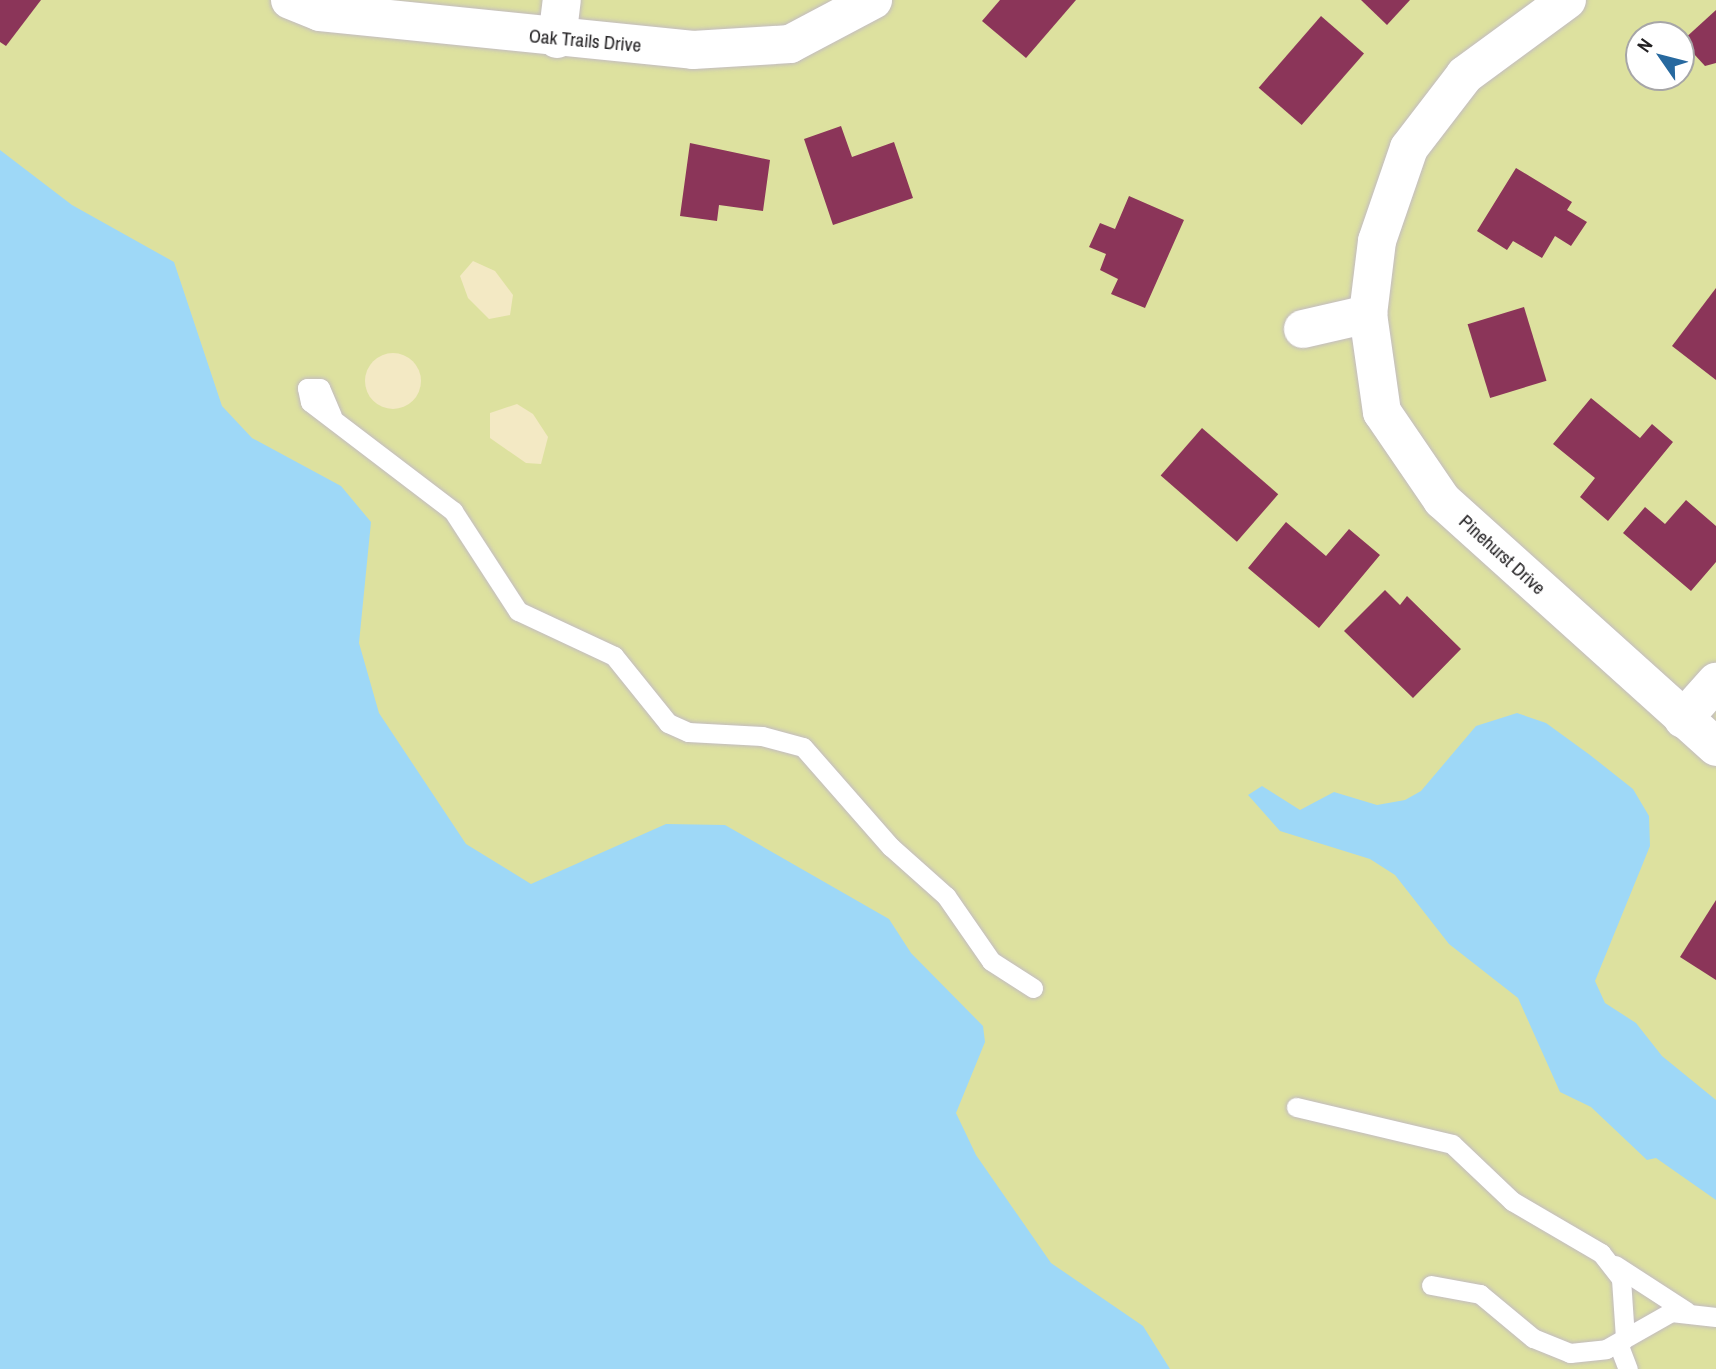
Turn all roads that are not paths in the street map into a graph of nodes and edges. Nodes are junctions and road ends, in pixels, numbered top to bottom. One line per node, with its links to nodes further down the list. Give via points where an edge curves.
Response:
1 (290, 0): 5 (street, Oak Trails Drive, via 320,12)
2 (562, 0): 5 (street)
3 (873, 0): 5 (street, Oak Trails Drive, via 790,44 693,50)
4 (1567, 0): 6 (street, Pinehurst Drive, via 1465,75 1409,148 1377,241)
5 (557, 38)
6 (1368, 314): 7 (street); 10 (street, Pinehurst Drive, via 1382,412 1442,500)
7 (1303, 329)
8 (332, 416): 12 (lane, via 453,511 517,611 614,656 668,723 688,732 762,736 803,747 891,848 946,897 991,961)
9 (1716, 682): 10 (street)
10 (1683, 719): 11 (street, Pinehurst Drive)
11 (1716, 747)
12 (1033, 988)
13 (1296, 1107): 14 (lane, via 1452,1144 1512,1202)
14 (1601, 1253): 16 (lane); 18 (lane, via 1621,1279)
15 (1431, 1285): 18 (lane, via 1480,1294 1533,1338 1570,1353 1606,1349)
16 (1686, 1311): 17 (lane); 18 (lane, via 1671,1312)
17 (1716, 1317)
18 (1625, 1338): 19 (lane, via 1619,1346)
19 (1628, 1369)

